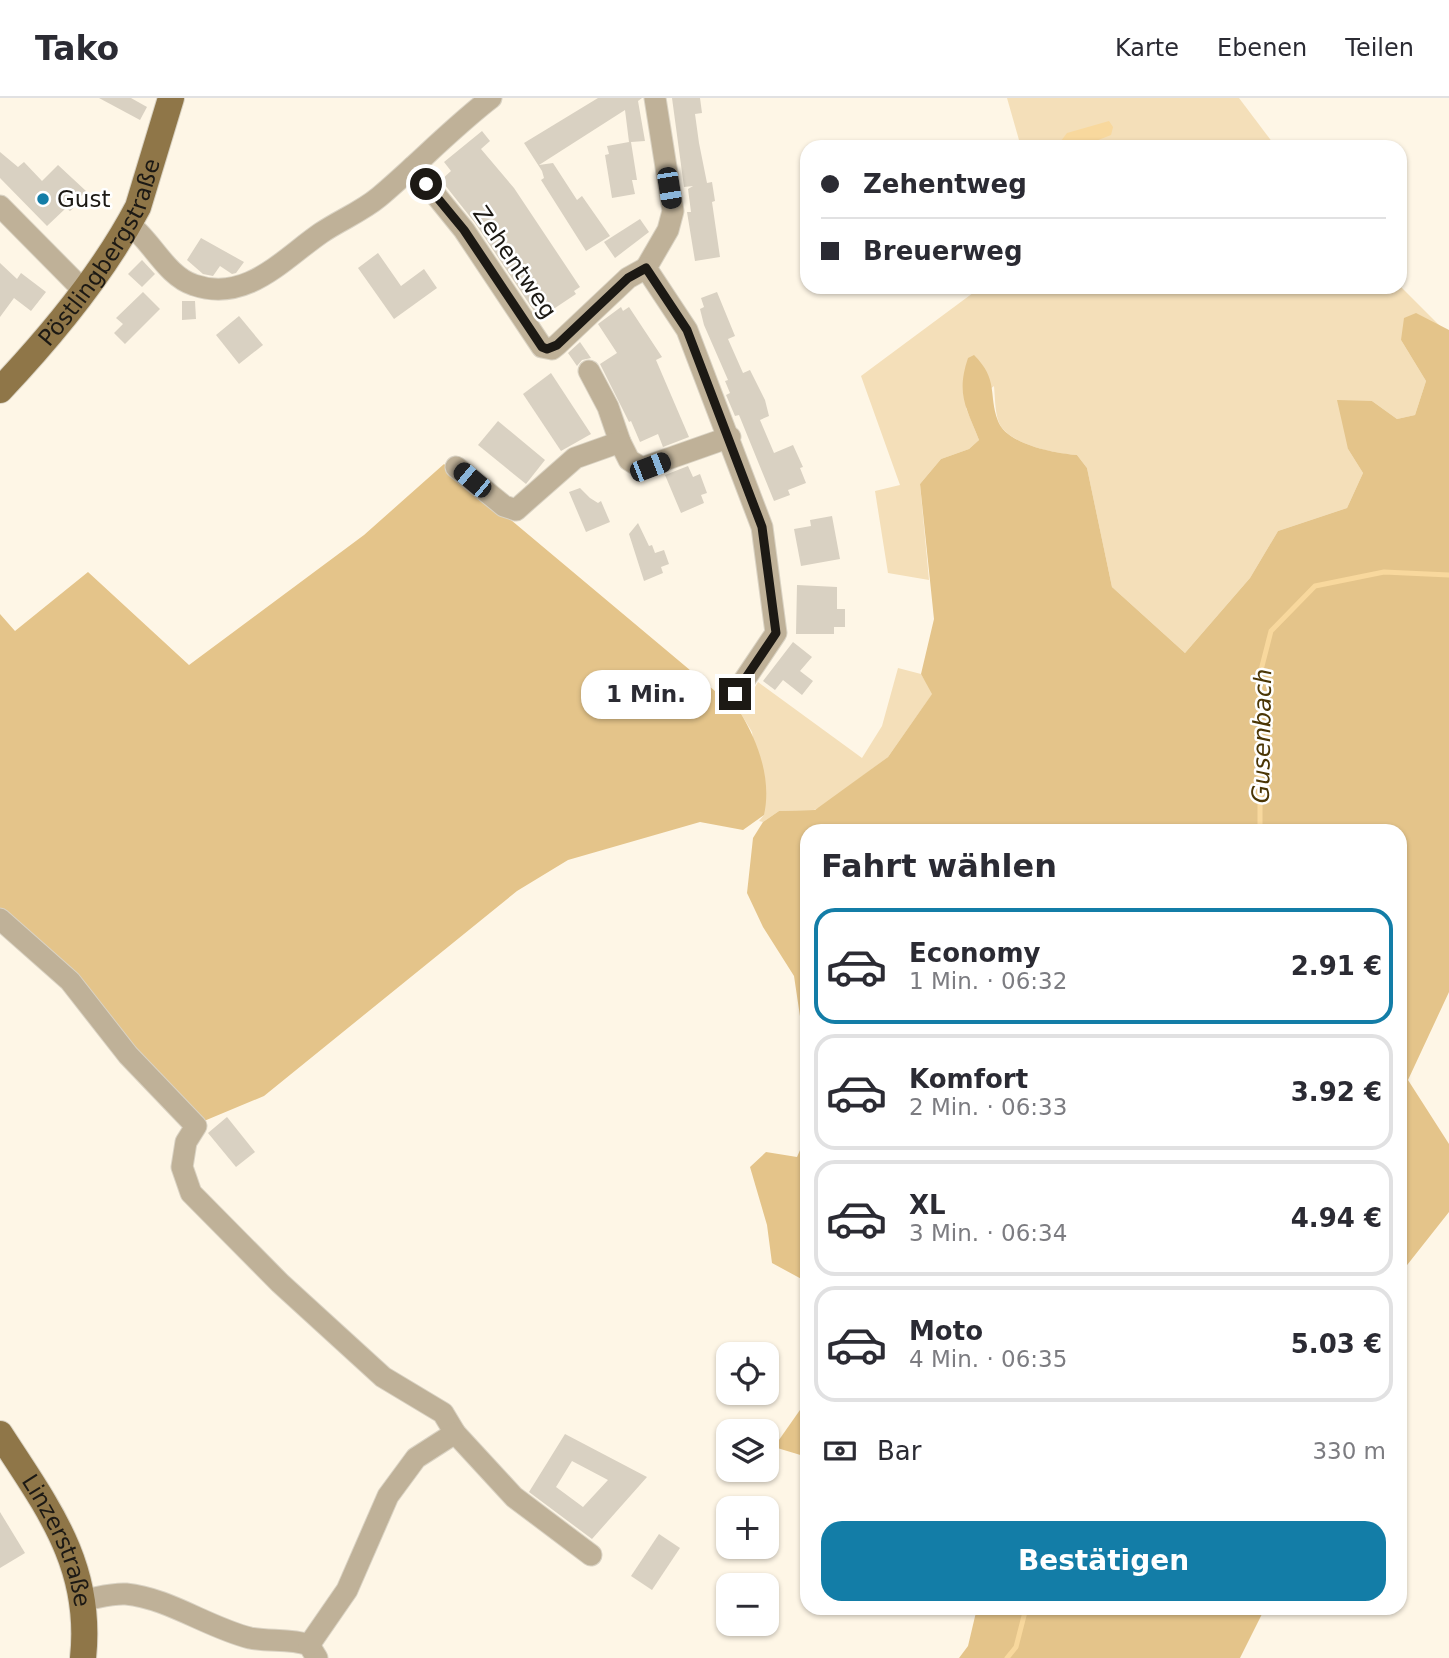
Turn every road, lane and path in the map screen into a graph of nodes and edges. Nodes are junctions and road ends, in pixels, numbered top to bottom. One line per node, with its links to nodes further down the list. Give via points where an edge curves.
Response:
1 (171, 98): 6 (main road, Pöstlingbergstraße)
2 (491, 98): 4 (street)
3 (655, 98): 7 (street, via 673,211 668,230)
4 (413, 167): 6 (street, via 365,207 261,278 242,286 209,289 188,283); 7 (street, Zehentweg, via 464,230 542,347 557,345 628,278)
5 (0, 206): 8 (street)
6 (129, 223): 8 (main road, Pöstlingbergstraße)
7 (646, 268): 11 (street, via 687,330)
8 (84, 291): 10 (main road, Pöstlingbergstraße)
9 (589, 371): 12 (street)
10 (0, 390)
11 (730, 437): 12 (street, via 642,468 629,460); 14 (street, via 762,527 776,626 773,639)
12 (620, 442): 13 (street, via 575,458 516,510 504,506)
13 (456, 467)
14 (735, 694)
15 (0, 919): 16 (street, via 70,981 128,1055 196,1126 186,1142 182,1167 191,1193 323,1323 383,1377 443,1413)
16 (455, 1433): 18 (street, via 513,1497); 20 (street, via 416,1458 388,1496 347,1590)
17 (0, 1434): 19 (main road, Linzerstraße, via 61,1530 76,1566)
18 (591, 1555)
19 (83, 1600): 20 (street, via 126,1594 231,1633); 21 (main road, Linzerstraße)
20 (313, 1651)
21 (83, 1658)

